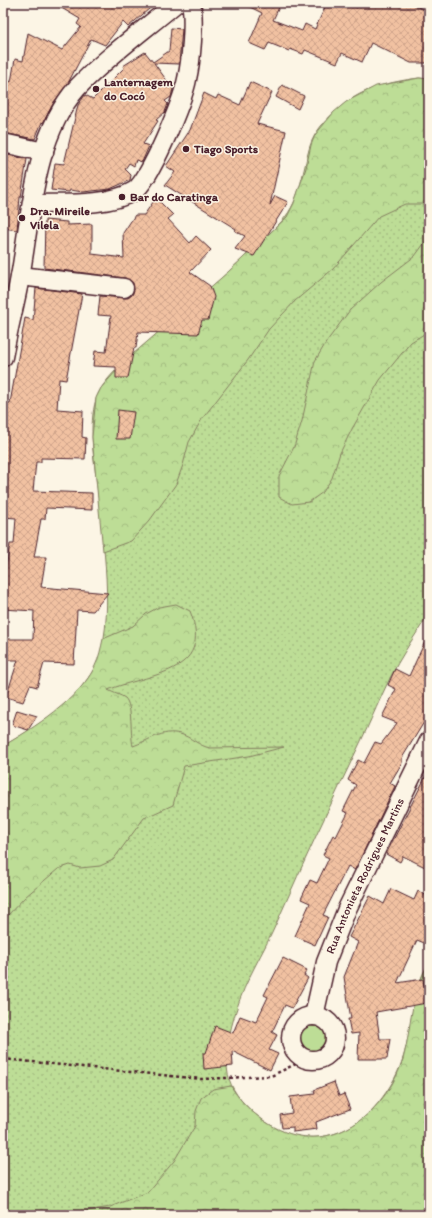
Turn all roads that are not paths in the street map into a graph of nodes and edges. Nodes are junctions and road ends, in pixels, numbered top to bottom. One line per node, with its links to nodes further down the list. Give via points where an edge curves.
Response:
1 (176, 3): 4 (street, via 77,89 53,125)
2 (191, 3): 5 (street, via 191,43 185,89 143,182 122,197 97,201)
3 (3, 143): 4 (street)
4 (44, 152): 5 (street)
5 (32, 204): 6 (street)
6 (20, 276): 7 (street); 8 (street)
7 (124, 288)
8 (3, 354)
9 (429, 741): 10 (street, Rua Antonieta Rodrigues Martins, via 347,910 326,962)
10 (314, 1016): 10 (street, via 328,1023 335,1040 325,1057 306,1060 293,1050 291,1034 299,1021)

